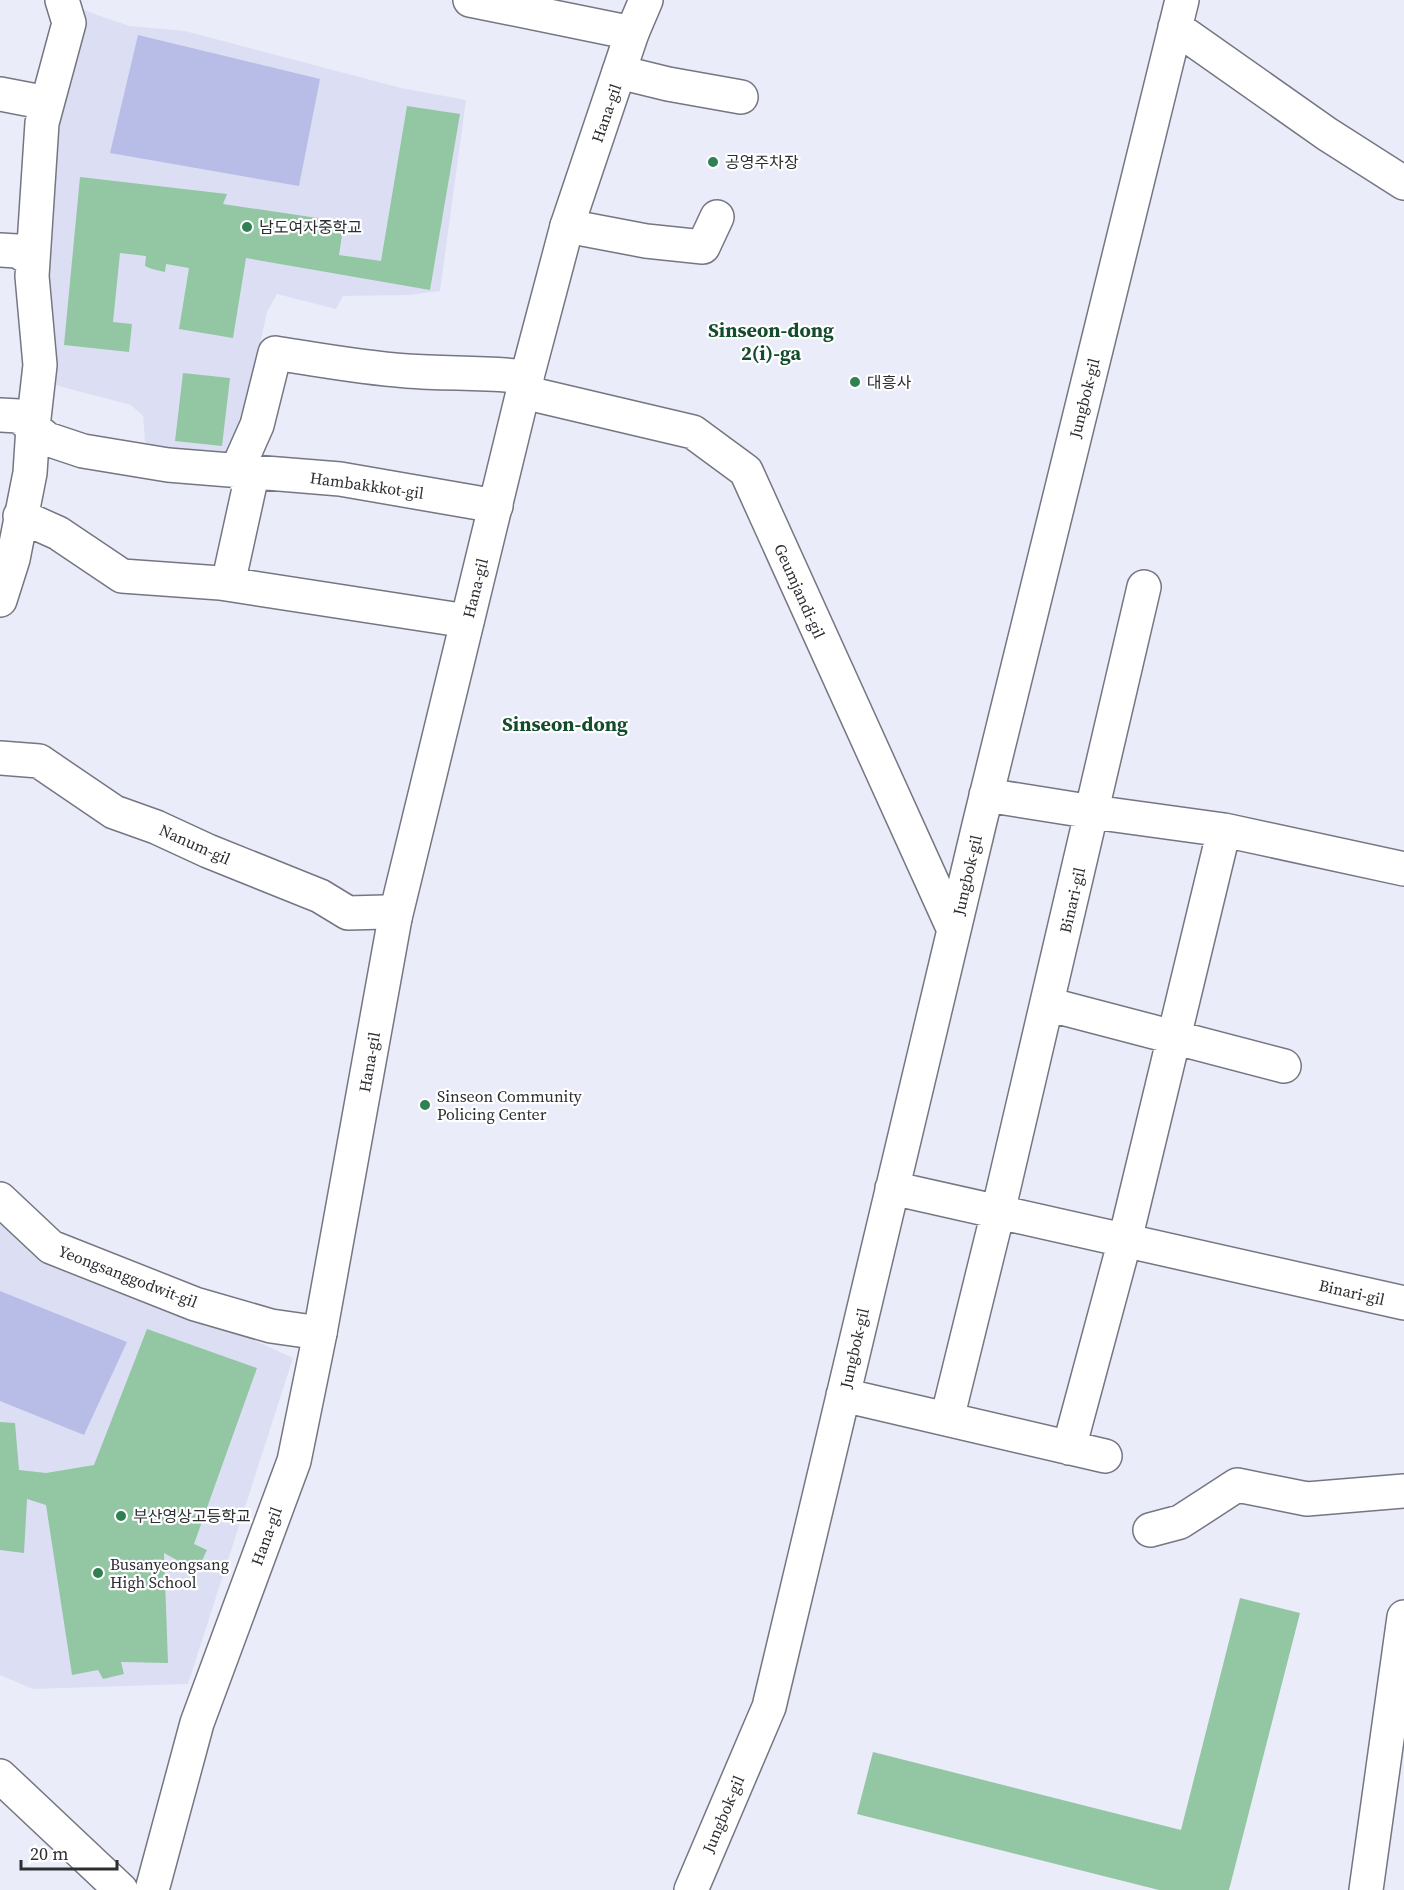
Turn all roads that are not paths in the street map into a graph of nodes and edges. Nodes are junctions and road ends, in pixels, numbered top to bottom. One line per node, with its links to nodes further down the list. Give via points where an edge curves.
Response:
1 (62, 0): 9 (street, via 69,23)
2 (470, 0): 5 (street)
3 (646, 0): 5 (street, Hana-gil)
4 (1179, 13): 10 (street, via 1327,134); 26 (street, Jungbok-gil)
5 (633, 33): 6 (street, Hana-gil)
6 (619, 72): 8 (street); 12 (street, Hana-gil)
7 (0, 94): 9 (street)
8 (741, 97)
9 (47, 103): 14 (street, via 42,123)
10 (1404, 183)
11 (717, 217): 12 (street, via 703,247)
12 (567, 226): 15 (street, Hana-gil)
13 (0, 250): 14 (street, via 17,251)
14 (33, 260): 17 (street, via 40,365)
15 (525, 384): 18 (street, Geumjandi-gil, via 485,373 406,371 275,353 257,424); 19 (street, Hana-gil); 31 (street, Geumjandi-gil, via 693,432 746,471)
16 (0, 415): 17 (street, Hambakkkot-gil, via 19,416)
17 (33, 427): 18 (street, Hambakkkot-gil, via 47,439 83,451 168,465); 20 (street, via 30,473)
18 (237, 470): 19 (street, Hambakkkot-gil, via 340,480); 21 (street, via 250,484)
19 (496, 506): 24 (street, Hana-gil)
20 (20, 516): 21 (street, via 58,533 122,576); 23 (street, via 13,559)
21 (228, 585): 24 (street)
22 (1144, 587): 27 (street, Binari-gil)
23 (0, 600)
24 (467, 621): 30 (street, Hana-gil)
25 (0, 758): 30 (street, Nanum-gil, via 39,761 114,812 320,896 348,913 385,912)
26 (986, 795): 27 (street); 31 (street, Jungbok-gil)
27 (1093, 812): 28 (street); 32 (street, Binari-gil)
28 (1224, 830): 29 (street); 33 (street)
29 (1404, 869)
30 (394, 918): 40 (street, Hana-gil)
31 (954, 930): 35 (street, Jungbok-gil)
32 (1047, 1004): 33 (street); 37 (street, Binari-gil)
33 (1174, 1037): 34 (street); 38 (street)
34 (1284, 1066)
35 (892, 1188): 37 (street, Binari-gil); 41 (street, Jungbok-gil)
36 (0, 1199): 40 (street, Yeongsanggodwit-gil, via 51,1246 195,1304 271,1326)
37 (998, 1212): 38 (street, Binari-gil); 42 (street, Binari-gil)
38 (1125, 1240): 39 (street, Binari-gil); 43 (street)
39 (1404, 1304)
40 (320, 1334): 50 (street, Hana-gil, via 294,1461 197,1723)
41 (843, 1395): 42 (street); 51 (street, Jungbok-gil, via 769,1707)
42 (947, 1419): 43 (street)
43 (1069, 1448): 44 (street)
44 (1105, 1456)
45 (1404, 1491): 46 (street, via 1307,1499 1237,1485 1180,1522)
46 (1150, 1530)
47 (1404, 1617): 52 (street)
48 (0, 1776): 49 (street)
49 (121, 1890)
50 (152, 1890)
51 (691, 1890)
52 (1366, 1890)

